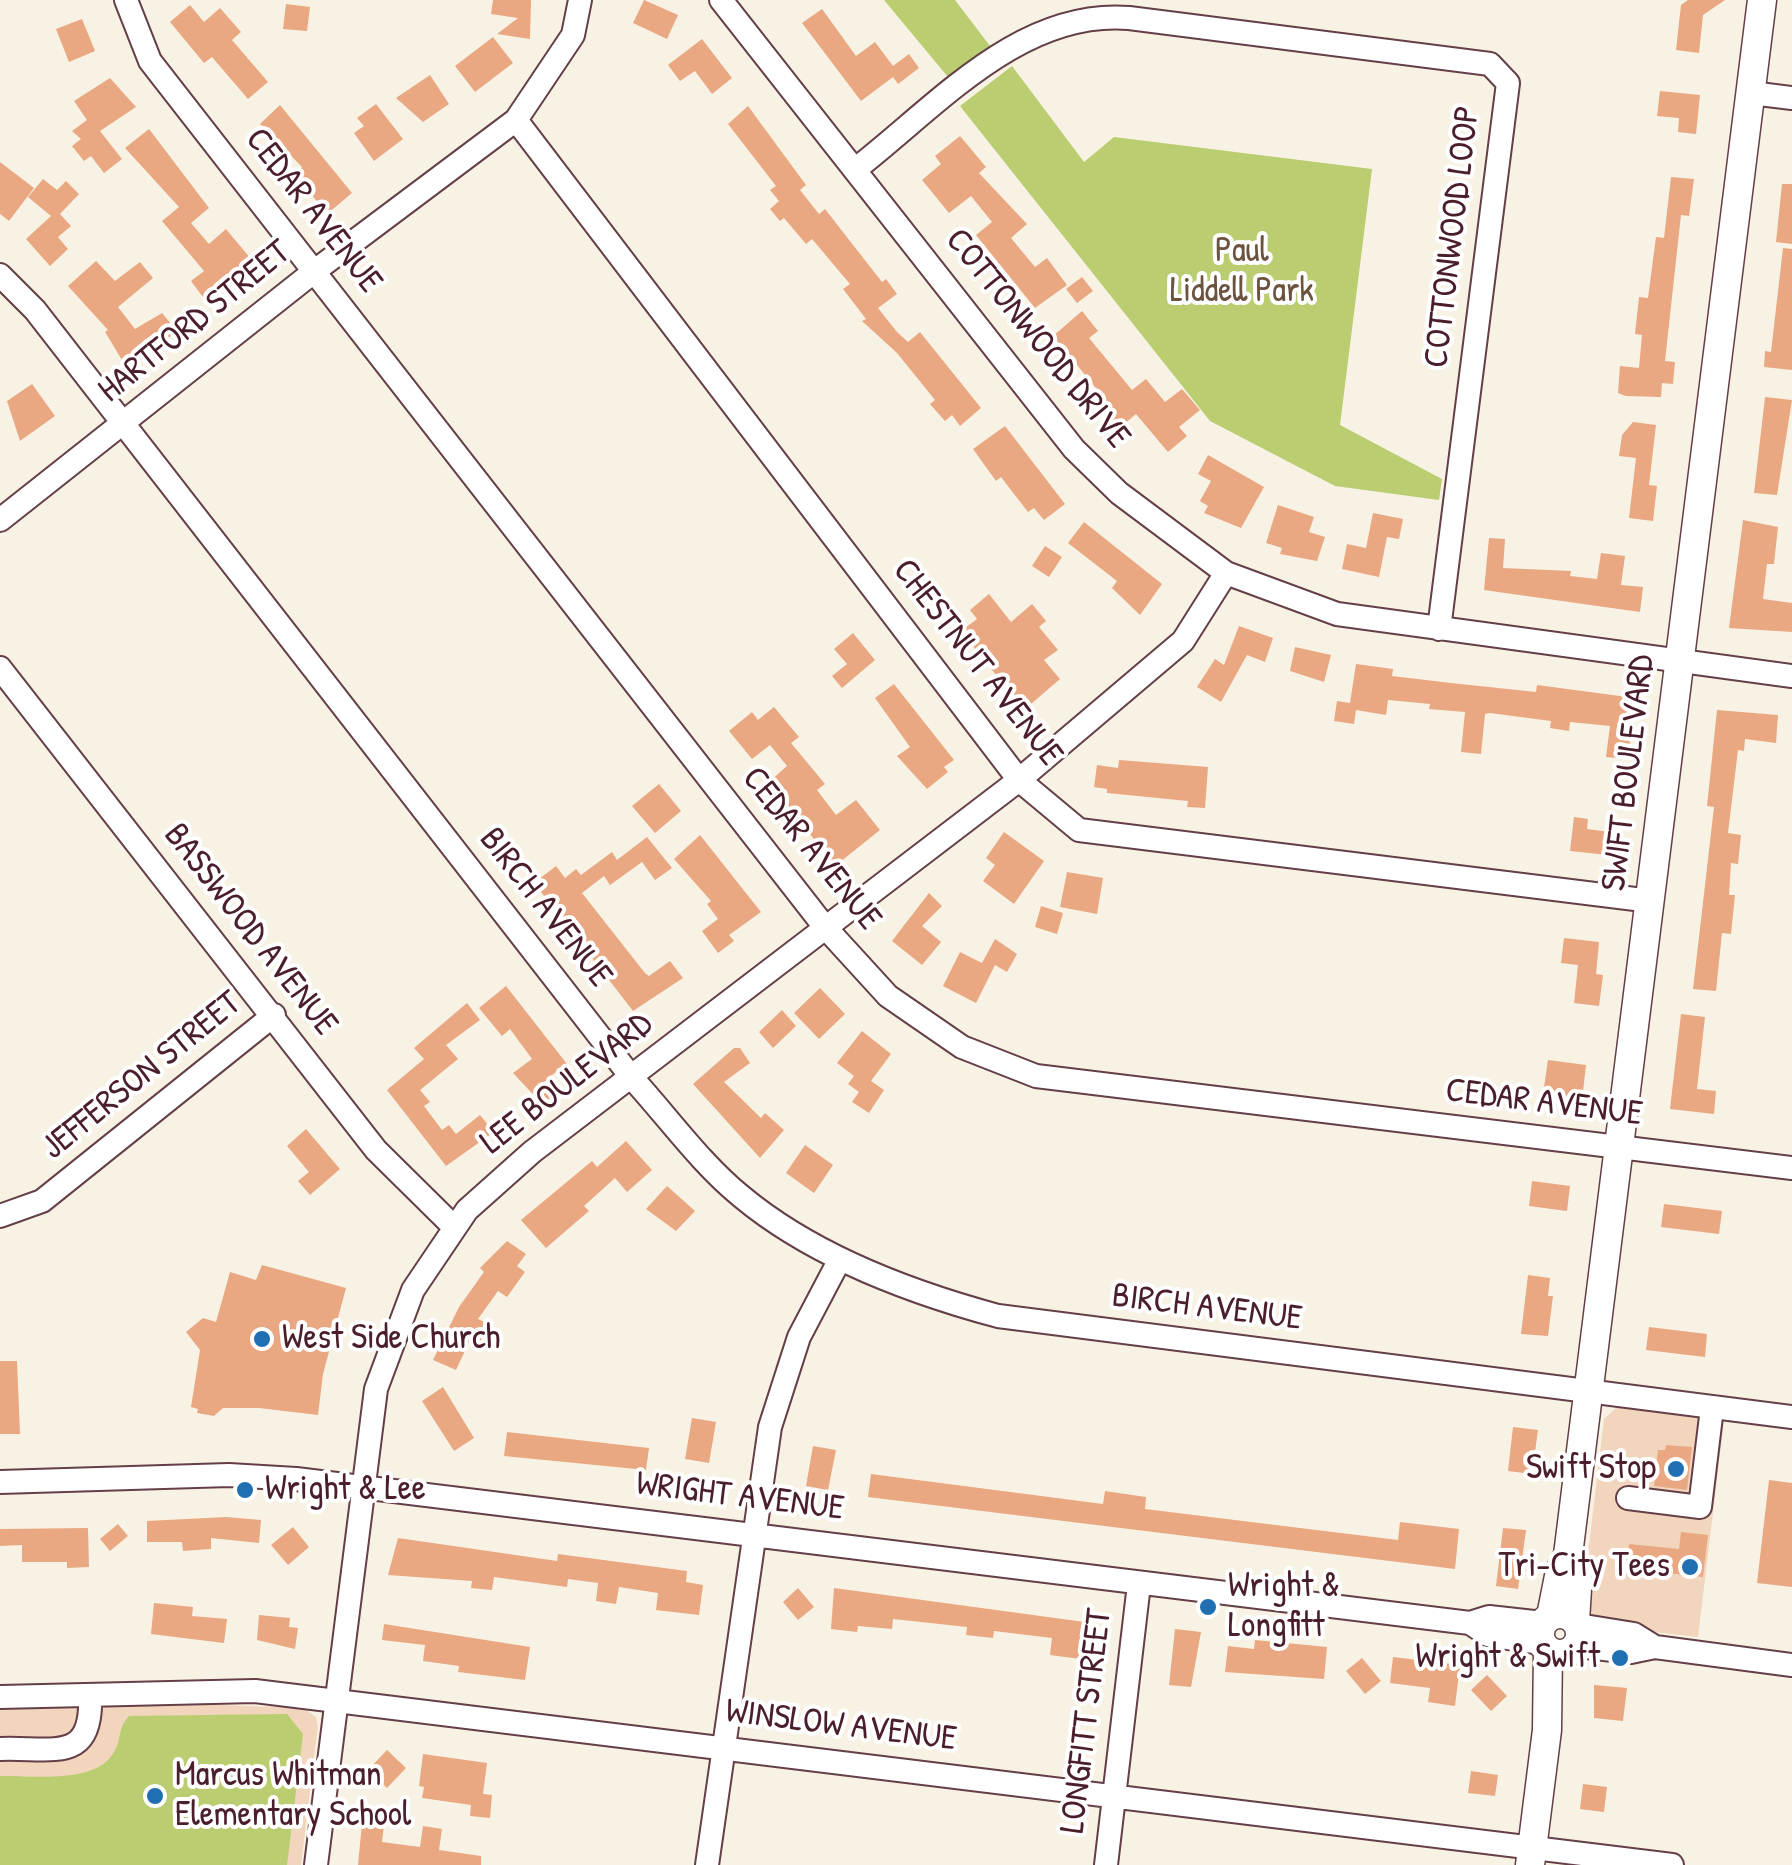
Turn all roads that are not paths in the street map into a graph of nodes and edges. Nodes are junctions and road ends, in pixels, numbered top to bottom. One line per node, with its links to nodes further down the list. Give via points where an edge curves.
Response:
1 (126, 0): 9 (street, CEDAR AVENUE, via 150,61)
2 (580, 0): 7 (street, HARTFORD STREET, via 573,35)
3 (720, 0): 8 (street, COTTONWOOD DRIVE)
4 (1762, 0): 5 (main road, SWIFT BOULEVARD)
5 (1751, 93): 6 (street); 15 (main road, SWIFT BOULEVARD)
6 (1792, 98)
7 (516, 120): 9 (street, HARTFORD STREET); 18 (street, CHESTNUT AVENUE)
8 (857, 168): 13 (street, COTTONWOOD DRIVE, via 1074,448 1119,493); 14 (street, COTTONWOOD LOOP, via 1033,34 1083,18 1129,18 1490,64 1508,84)
9 (316, 270): 11 (street, HARTFORD STREET); 20 (street, CEDAR AVENUE)
10 (0, 276): 11 (street, BIRCH AVENUE)
11 (124, 423): 12 (street, HARTFORD STREET); 22 (street, BIRCH AVENUE)
12 (0, 520)
13 (1226, 573): 14 (street, COTTONWOOD DRIVE, via 1337,614); 18 (street, LEE BOULEVARD, via 1183,641)
14 (1439, 629): 15 (street, COTTONWOOD DRIVE)
15 (1680, 662): 17 (street, COTTONWOOD DRIVE); 19 (main road, SWIFT BOULEVARD)
16 (0, 668): 21 (street, BASSWOOD AVENUE)
17 (1792, 676)
18 (1019, 780): 19 (street, CHESTNUT AVENUE, via 1079,830); 20 (street, LEE BOULEVARD)
19 (1651, 900): 23 (main road, SWIFT BOULEVARD)
20 (824, 926): 22 (street, LEE BOULEVARD); 23 (street, CEDAR AVENUE, via 888,996 962,1047 1036,1076)
21 (274, 1015): 25 (street, JEFFERSON STREET, via 42,1201); 26 (street, BASSWOOD AVENUE, via 376,1150)
22 (632, 1078): 26 (street, LEE BOULEVARD, via 532,1152); 27 (street, BIRCH AVENUE, via 741,1196)
23 (1621, 1147): 24 (street, CEDAR AVENUE); 28 (main road, SWIFT BOULEVARD)
24 (1792, 1168)
25 (0, 1216)
26 (454, 1227): 32 (street, LEE BOULEVARD, via 389,1346)
27 (840, 1259): 28 (street, BIRCH AVENUE, via 998,1316); 34 (street, via 799,1337 770,1427)
28 (1588, 1393): 29 (street, BIRCH AVENUE); 36 (main road, SWIFT BOULEVARD, via 1568,1555 1560,1571)
29 (1712, 1408): 30 (street, BIRCH AVENUE); 33 (street, via 1700,1507)
30 (1792, 1417)
31 (0, 1482): 32 (street, WRIGHT AVENUE, via 229,1475)
32 (361, 1487): 34 (street, WRIGHT AVENUE); 40 (street, LEE BOULEVARD)
33 (1628, 1498)
34 (752, 1533): 35 (street, WRIGHT AVENUE); 41 (street)
35 (1139, 1584): 36 (street, WRIGHT AVENUE, via 1470,1623 1488,1616); 43 (street, LONGFITT STREET)
36 (1560, 1635): 37 (street, WRIGHT AVENUE, via 1634,1634 1655,1647); 44 (main road, SWIFT BOULEVARD, via 1559,1714 1547,1730)
37 (1792, 1665)
38 (90, 1695): 39 (street, WINSLOW AVENUE); 40 (street, WINSLOW AVENUE, via 254,1690); 42 (street, via 86,1739 73,1746)
39 (0, 1697)
40 (336, 1700): 41 (street, WINSLOW AVENUE); 45 (street, LEE BOULEVARD)
41 (722, 1746): 43 (street, WINSLOW AVENUE); 46 (street)
42 (0, 1749)
43 (1113, 1796): 44 (street, WINSLOW AVENUE); 47 (street, LONGFITT STREET)
44 (1531, 1856): 48 (street, WINSLOW AVENUE)
45 (316, 1865)
46 (708, 1865)
47 (1106, 1865)
48 (1672, 1865)

